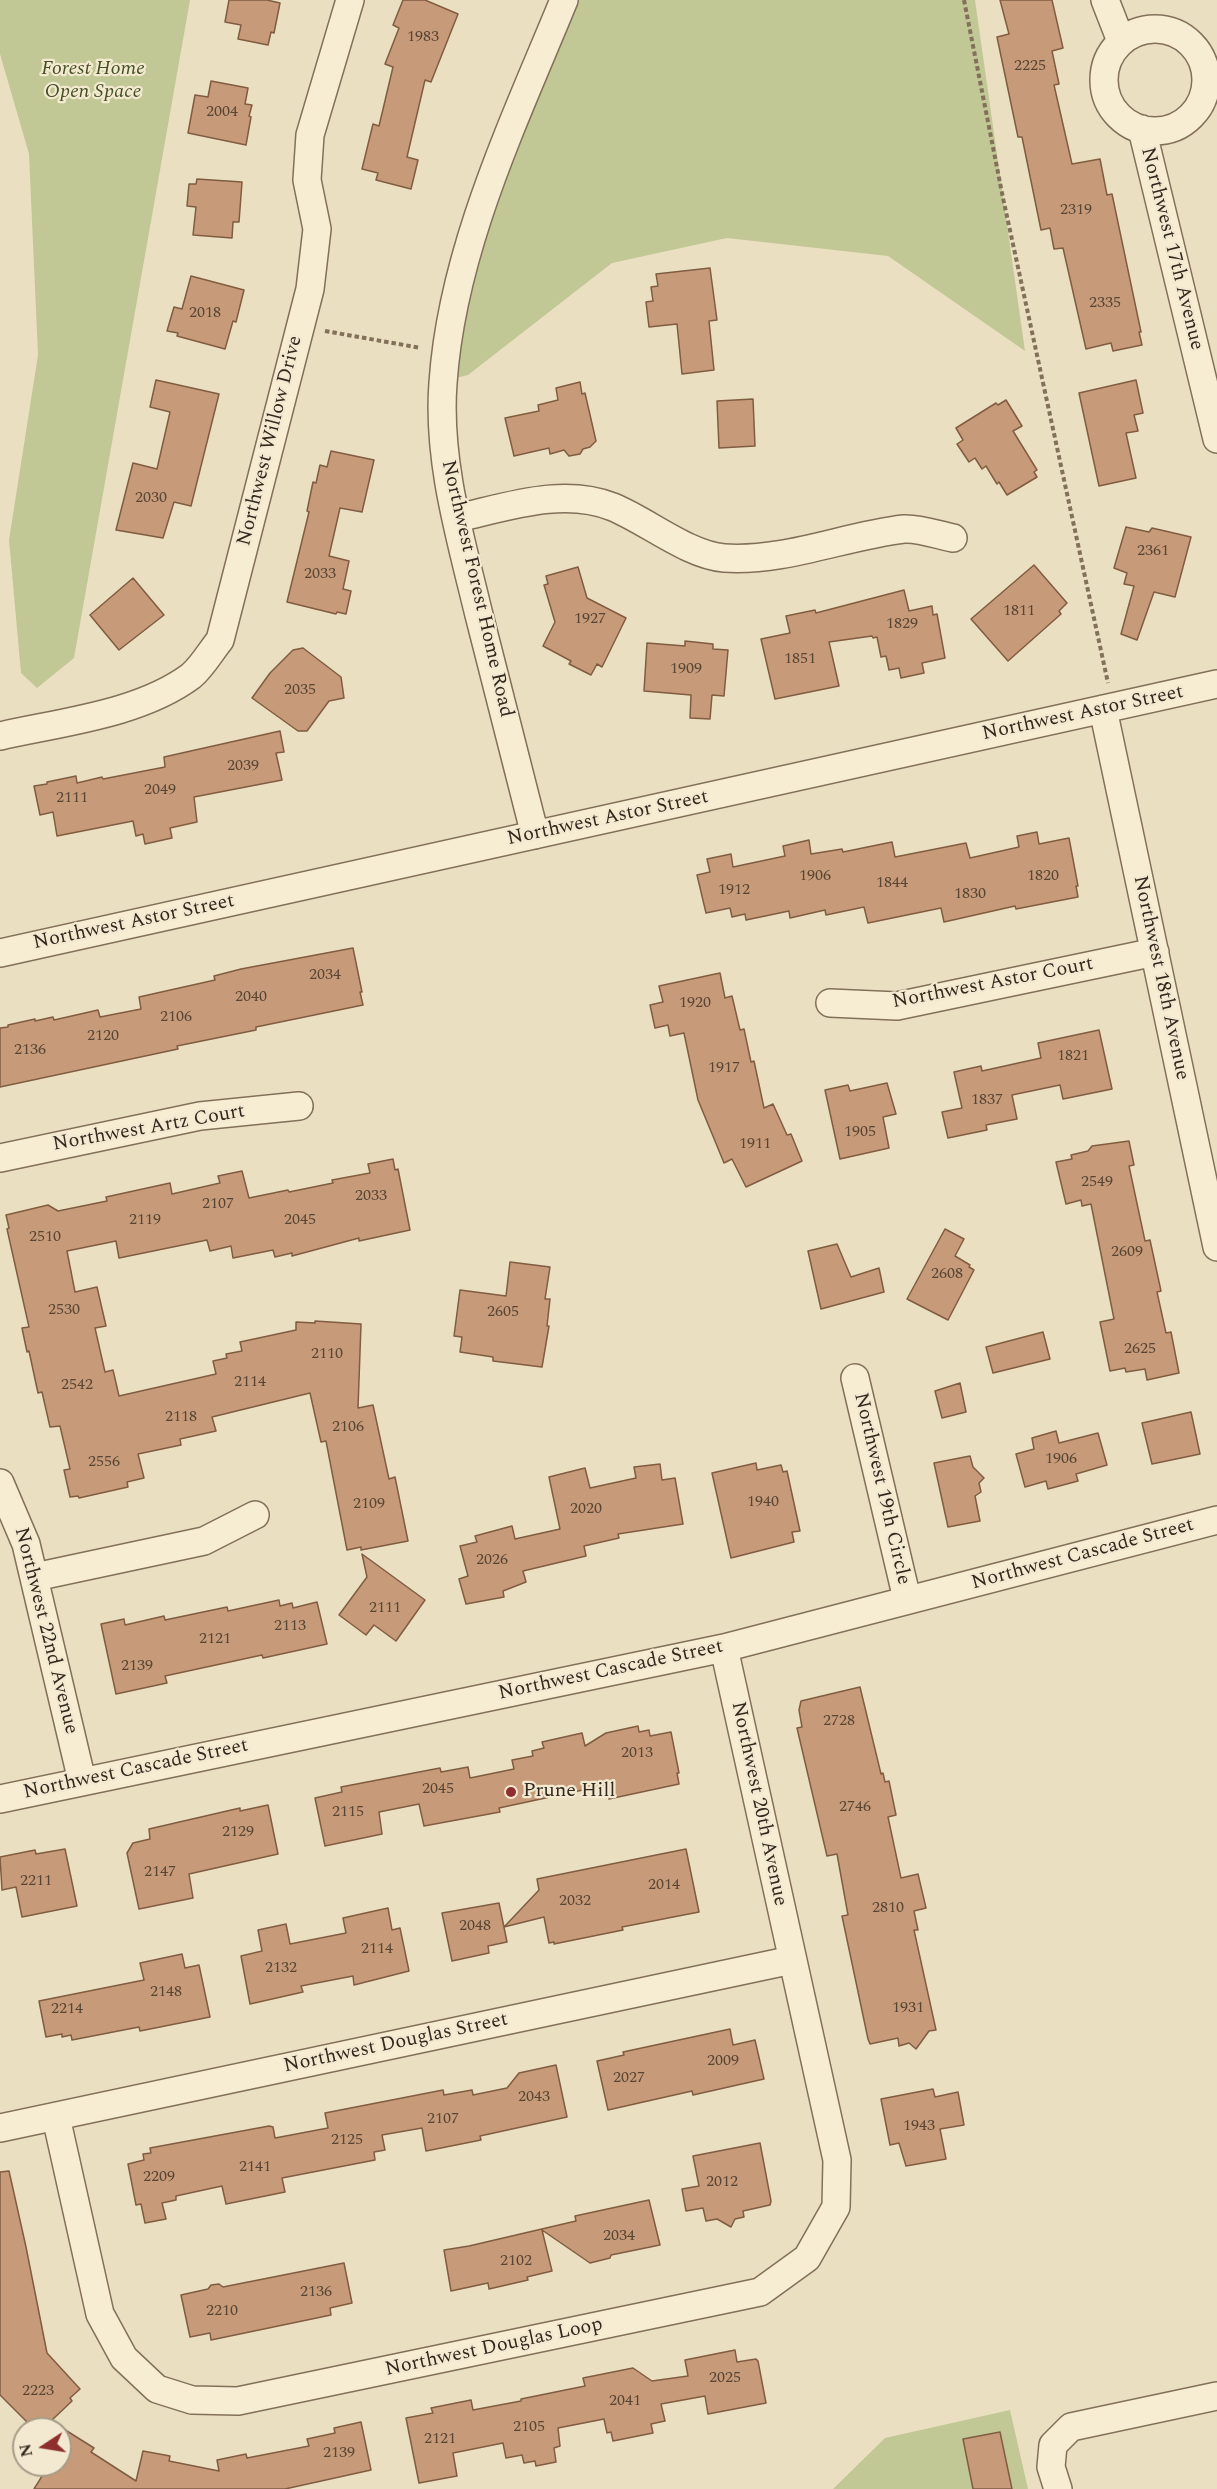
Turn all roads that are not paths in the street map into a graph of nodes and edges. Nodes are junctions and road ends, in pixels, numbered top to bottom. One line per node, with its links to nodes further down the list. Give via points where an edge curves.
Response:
1 (350, 0): 12 (street, Northwest Willow Drive, via 309,135 307,180 317,229 310,289 220,640 193,674 167,692 135,705)
2 (564, 0): 8 (street, Northwest Forest Home Road, via 486,196 454,306 446,352 442,423)
3 (1105, 0): 4 (street)
4 (1121, 41): 5 (street, Northwest 17th Avenue, via 1137,31 1156,28 1183,36 1197,50 1205,66); 6 (street, Northwest 17th Avenue, via 1106,64 1105,92 1119,115)
5 (1211, 98): 6 (street, Northwest 17th Avenue, via 1180,124 1161,130)
6 (1142, 129): 7 (street, Northwest 17th Avenue)
7 (1217, 440)
8 (457, 518): 9 (street, via 546,498 582,499 612,506 687,546 722,558 765,557 906,529); 13 (street, Northwest Forest Home Road)
9 (953, 538)
10 (1217, 684): 11 (street, Northwest Astor Street)
11 (1108, 708): 13 (street, Northwest Astor Street); 14 (street, Northwest 18th Avenue)
12 (0, 736)
13 (535, 835): 15 (street, Northwest Astor Street)
14 (1155, 952): 16 (street, Northwest Astor Court, via 897,1006); 19 (street, Northwest 18th Avenue)
15 (0, 953)
16 (830, 1004)
17 (299, 1106): 18 (street, Northwest Artz Court, via 200,1116)
18 (0, 1158)
19 (1217, 1246)
20 (855, 1378): 25 (street, Northwest 19th Circle)
21 (0, 1483): 24 (street, Northwest 22nd Avenue, via 19,1524)
22 (255, 1515): 24 (street, via 204,1541)
23 (1217, 1520): 25 (street, Northwest Cascade Street)
24 (35, 1577): 27 (street, Northwest 22nd Avenue)
25 (907, 1599): 26 (street, Northwest Cascade Street)
26 (724, 1648): 27 (street, Northwest Cascade Street); 29 (street, Northwest 20th Avenue)
27 (82, 1781): 28 (street, Northwest Cascade Street)
28 (0, 1799)
29 (792, 1960): 30 (street, Northwest Douglas Street); 30 (street, Northwest Douglas Loop, via 837,2160 836,2207 807,2258 760,2292 238,2401 192,2400 157,2389 124,2358 100,2314)
30 (56, 2117): 31 (street, Northwest Douglas Street)
31 (0, 2128)
32 (1217, 2396): 33 (street, via 1071,2427 1053,2445 1052,2467)
33 (1058, 2489)

